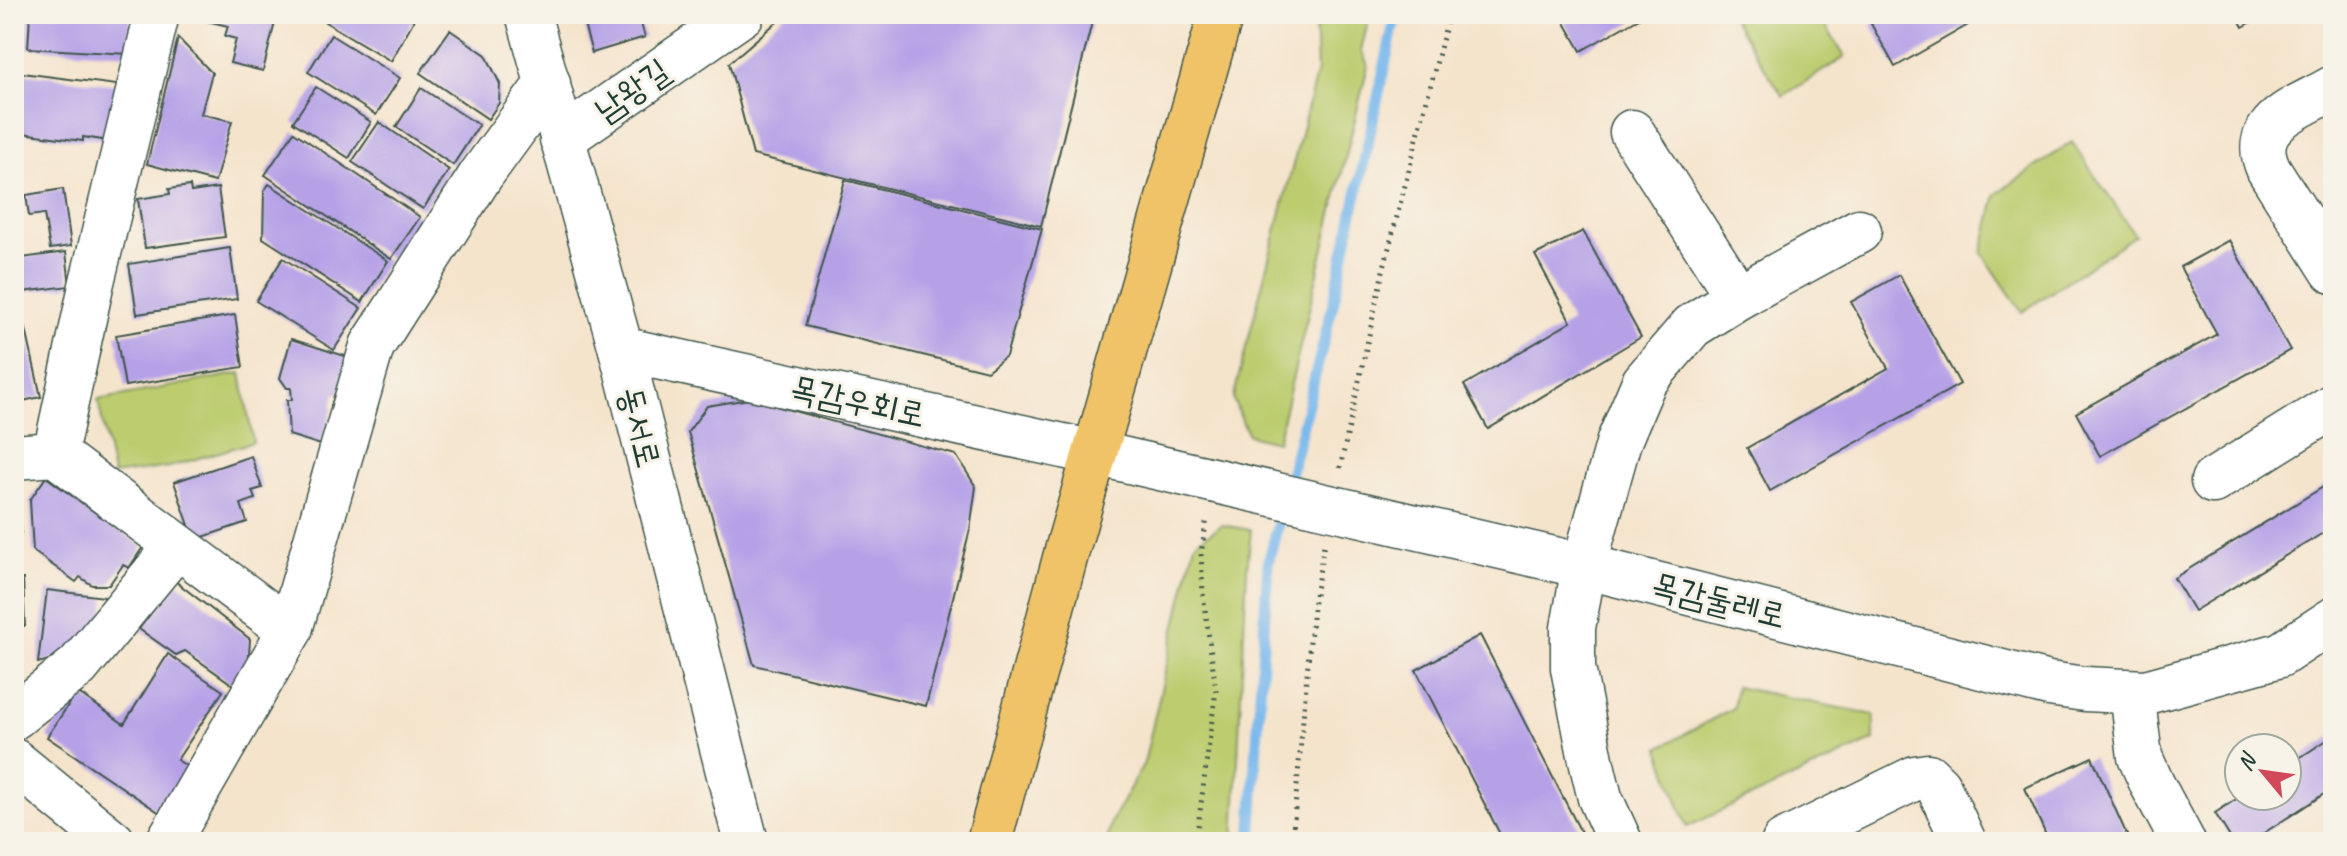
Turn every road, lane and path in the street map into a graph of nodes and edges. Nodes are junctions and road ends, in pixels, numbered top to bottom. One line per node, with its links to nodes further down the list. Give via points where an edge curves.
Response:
1 (157, 14): 16 (street, via 91,286)
2 (528, 14): 6 (street, 동서로)
3 (742, 14): 9 (street, 남왕길)
4 (1221, 14): 15 (main road)
5 (1449, 14): 19 (path, via 1383,271)
6 (548, 83): 9 (street, 동서로); 23 (street, via 481,175 372,346)
7 (2333, 88): 11 (street, via 2283,117 2261,143 2269,170)
8 (1632, 132): 12 (street)
9 (562, 139): 13 (street, 동서로)
10 (1859, 231): 12 (street)
11 (2333, 271)
12 (1738, 297): 21 (street, via 1692,326 1644,382 1619,441)
13 (621, 349): 15 (street, 목감우회로); 30 (street, 동서로)
14 (2333, 406): 18 (street)
15 (1095, 453): 17 (street, 목감둘레로); 31 (main road)
16 (34, 455): 20 (street)
17 (1214, 480): 19 (street, 목감둘레로); 32 (path, via 1201,554 1216,690)
18 (2213, 481)
19 (1331, 507): 21 (street, 목감둘레로); 33 (path, via 1313,607)
20 (177, 546): 23 (street); 25 (street, via 78,666)
21 (1584, 566): 24 (street, 목감둘레로, via 2049,684); 34 (street, via 1573,628 1573,668 1600,798)
22 (2333, 620): 24 (street, 목감둘레로, via 2280,655)
23 (290, 630): 29 (street)
24 (2132, 692): 37 (street, via 2140,757)
25 (14, 717)
26 (14, 761): 28 (street)
27 (1856, 826): 35 (street); 36 (street, via 1915,778 1928,776)
28 (113, 842)
29 (168, 842)
30 (746, 842)
31 (989, 842)
32 (1196, 842)
33 (1292, 842)
34 (1620, 842)
35 (1784, 842)
36 (1964, 842)
37 (2183, 842)

